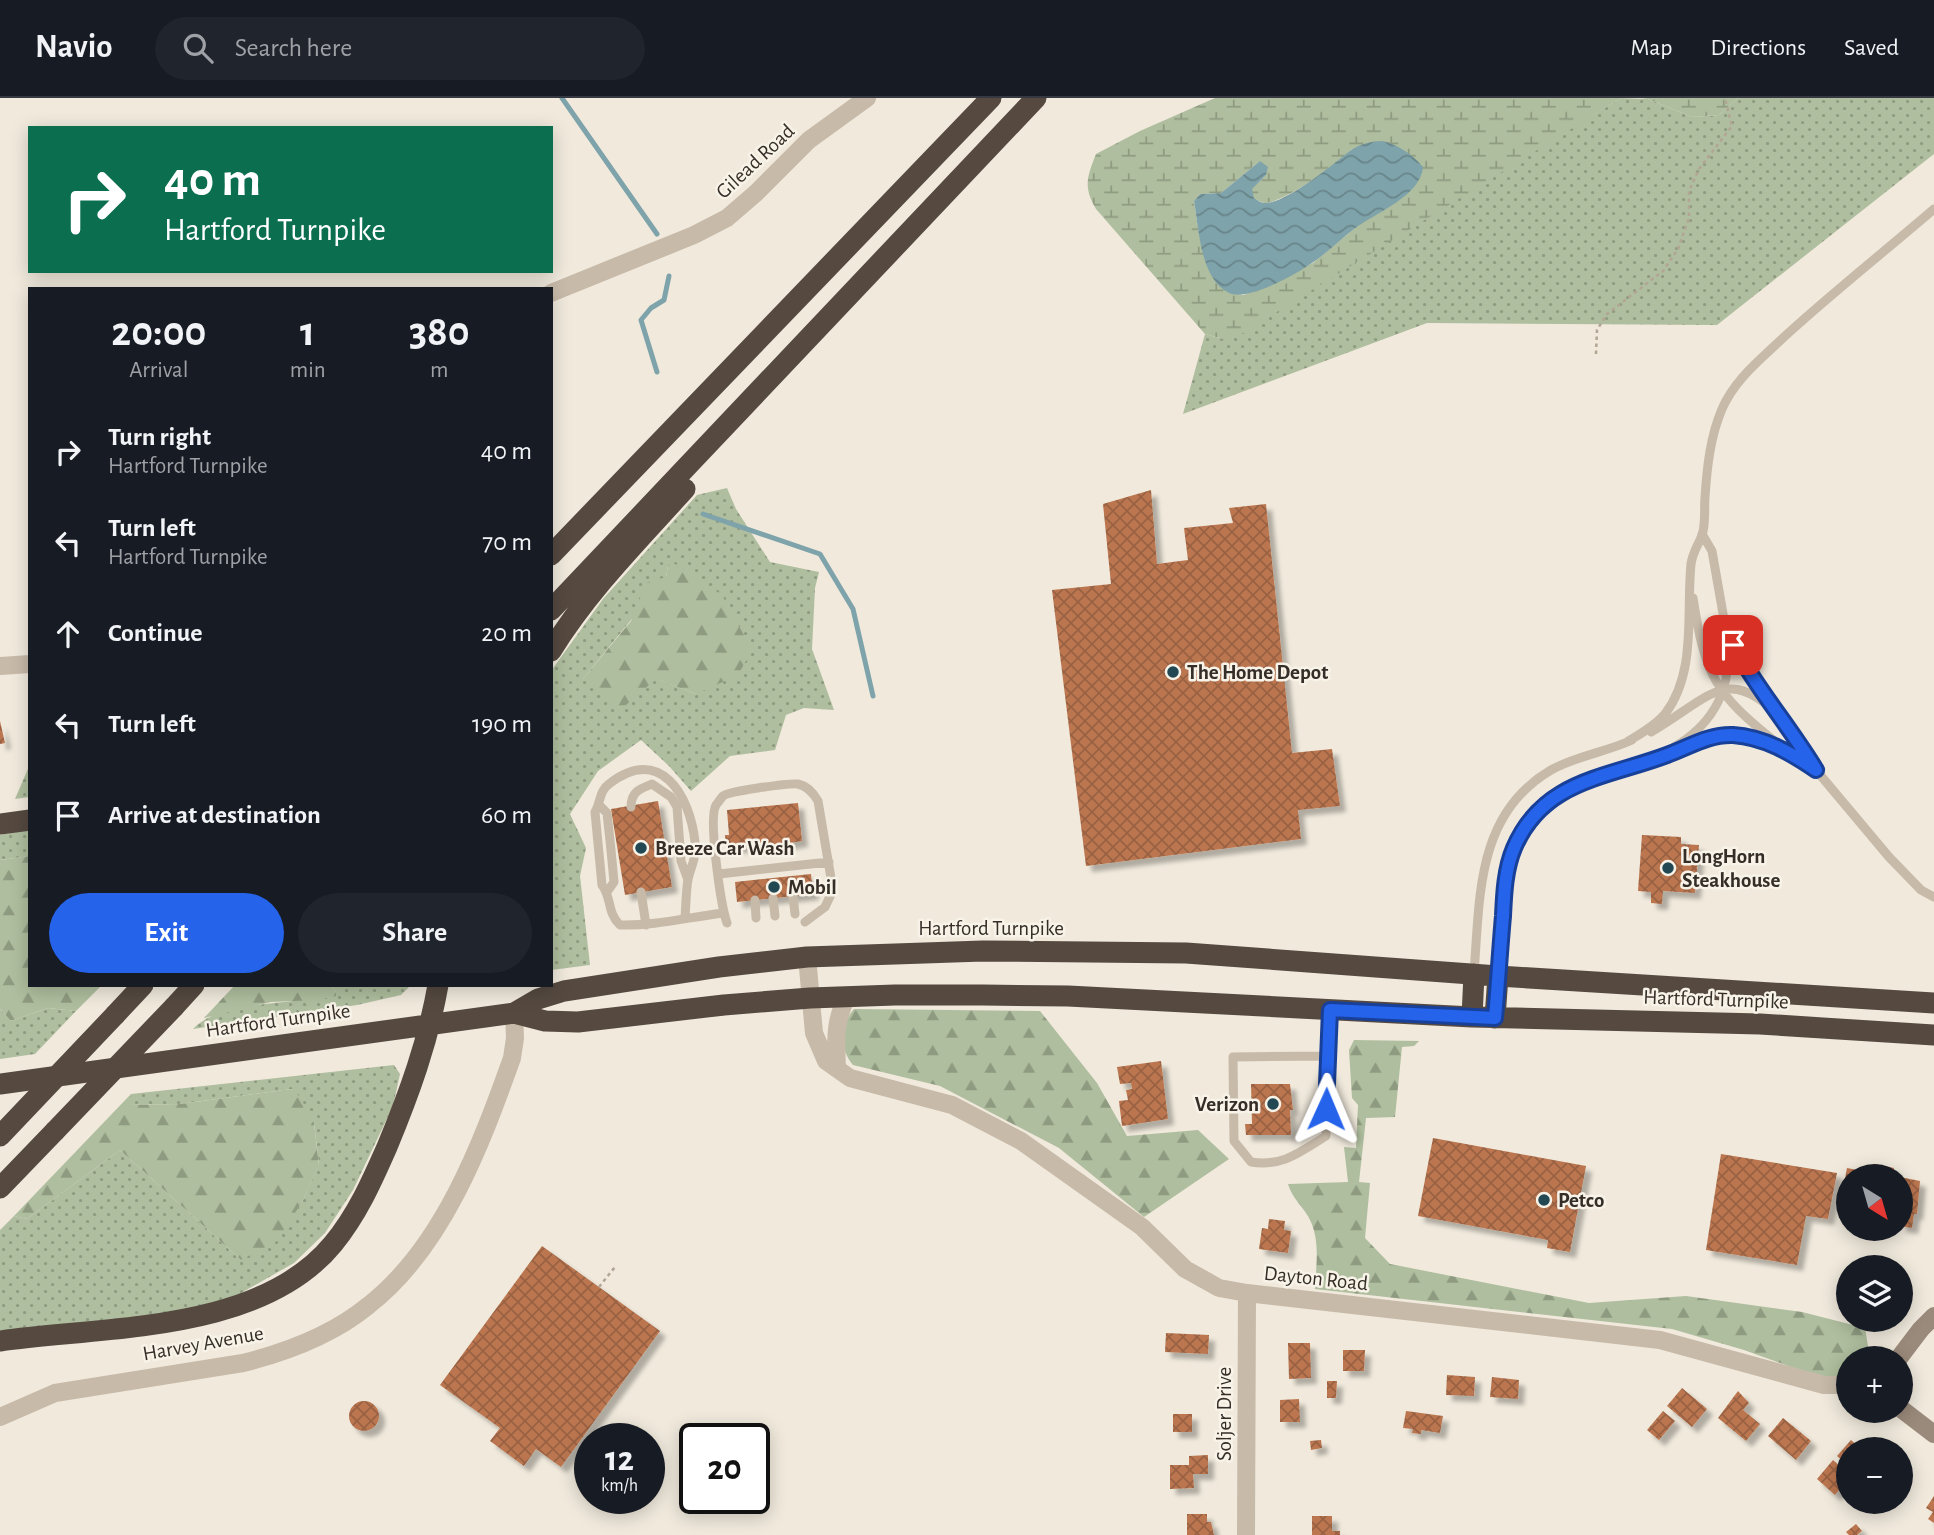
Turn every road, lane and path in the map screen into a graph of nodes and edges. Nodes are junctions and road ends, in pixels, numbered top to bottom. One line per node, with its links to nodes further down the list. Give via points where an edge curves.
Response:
1 (867, 98): 6 (street, Gilead Road, via 808,140 727,218 694,236)
2 (991, 98): 9 (highway)
3 (1036, 98): 7 (highway)
4 (1726, 98): 8 (path, via 1732,126 1699,169 1689,191 1689,218 1678,249 1663,271 1607,314 1597,330)
5 (1934, 209): 10 (lane, via 1805,318 1737,383 1714,435)
6 (553, 292)
7 (793, 354): 14 (highway); 16 (highway, via 705,468 617,563)
8 (1596, 354)
9 (585, 520): 11 (highway); 12 (highway)
10 (1702, 534): 13 (lane); 15 (lane, via 1712,551)
11 (553, 548)
12 (553, 553)
13 (1691, 565): 19 (lane, via 1701,646 1708,669); 21 (lane, via 1687,648 1676,696 1664,715)
14 (553, 608)
15 (1724, 619): 19 (lane, via 1728,646); 20 (lane, via 1744,664)
16 (553, 648)
17 (28, 664): 18 (street)
18 (0, 666)
19 (1722, 690): 20 (lane, via 1742,691 1758,699); 21 (lane); 22 (lane, via 1746,718); 23 (lane, via 1697,732)
20 (1789, 726): 24 (lane)
21 (1627, 742): 45 (lane, via 1551,770 1526,788 1505,813 1490,842 1483,872)
22 (1795, 756): 23 (lane, via 1751,737 1730,735 1710,737); 24 (lane)
23 (1635, 766): 46 (lane, via 1563,791 1525,826 1507,876)
24 (1816, 770): 33 (lane, via 1900,871)
25 (631, 807): 30 (lane, via 636,790 652,784 671,796 677,807 681,861)
26 (28, 820): 27 (highway)
27 (0, 824)
28 (829, 862): 29 (lane, via 790,871); 29 (lane, via 818,802 797,784 734,792 716,804); 41 (lane, via 831,899)
29 (719, 874): 36 (lane)
30 (688, 880): 39 (lane); 43 (lane, via 695,859 691,813 672,781 655,771 638,770 608,784 594,811 609,911 620,925)
31 (641, 892): 43 (lane)
32 (793, 896): 37 (lane)
33 (1934, 897)
34 (773, 898): 38 (lane)
35 (755, 900): 40 (lane)
36 (724, 913): 39 (lane); 42 (lane)
37 (795, 914)
38 (775, 916)
39 (685, 917): 43 (lane)
40 (756, 918)
41 (805, 922)
42 (727, 923)
43 (646, 925)
44 (807, 957): 45 (highway, Hartford Turnpike, via 983,951 1186,953); 51 (street); 54 (highway, Hartford Turnpike, via 572,989 538,999)
45 (1474, 974): 46 (highway, Hartford Turnpike); 55 (highway)
46 (1498, 976): 52 (highway, Hartford Turnpike); 56 (highway)
47 (141, 987): 62 (highway, bridge)
48 (192, 987): 63 (highway, bridge)
49 (438, 987): 57 (highway)
50 (846, 997): 51 (highway, Hartford Turnpike); 53 (highway, Hartford Turnpike, via 1068,996); 60 (street, via 838,1013)
51 (810, 998): 54 (highway, Hartford Turnpike, via 578,1022 545,1021); 60 (street, via 814,1033 826,1061)
52 (1934, 1003)
53 (1330, 1010): 55 (highway, Hartford Turnpike); 59 (lane)
54 (514, 1013): 57 (highway, Hartford Turnpike); 71 (street, Harvey Avenue, via 512,1058 455,1196 414,1258 368,1306 331,1330 268,1357 55,1393)
55 (1472, 1017): 56 (highway, Hartford Turnpike)
56 (1495, 1018): 58 (highway, Hartford Turnpike, via 1760,1024)
57 (431, 1024): 61 (highway, Hartford Turnpike); 68 (highway, via 419,1066 371,1182 332,1246 306,1270 273,1292 197,1318)
58 (1934, 1035)
59 (1327, 1056): 59 (lane, via 1326,1136 1287,1160 1251,1163 1234,1141 1233,1057)
60 (837, 1069): 66 (street, Dayton Road, via 850,1078 952,1105 1021,1141 1142,1227 1185,1269 1219,1287)
61 (0, 1084)
62 (0, 1136)
63 (0, 1188)
64 (615, 1267): 65 (path)
65 (599, 1287)
66 (1247, 1293): 70 (street, Dayton Road, via 1660,1340); 74 (street, Soljer Drive)
67 (1934, 1316): 69 (street)
68 (0, 1341)
69 (1908, 1346)
70 (1836, 1385)
71 (0, 1417)
72 (1913, 1418): 73 (street)
73 (1934, 1434)
74 (1247, 1535)

